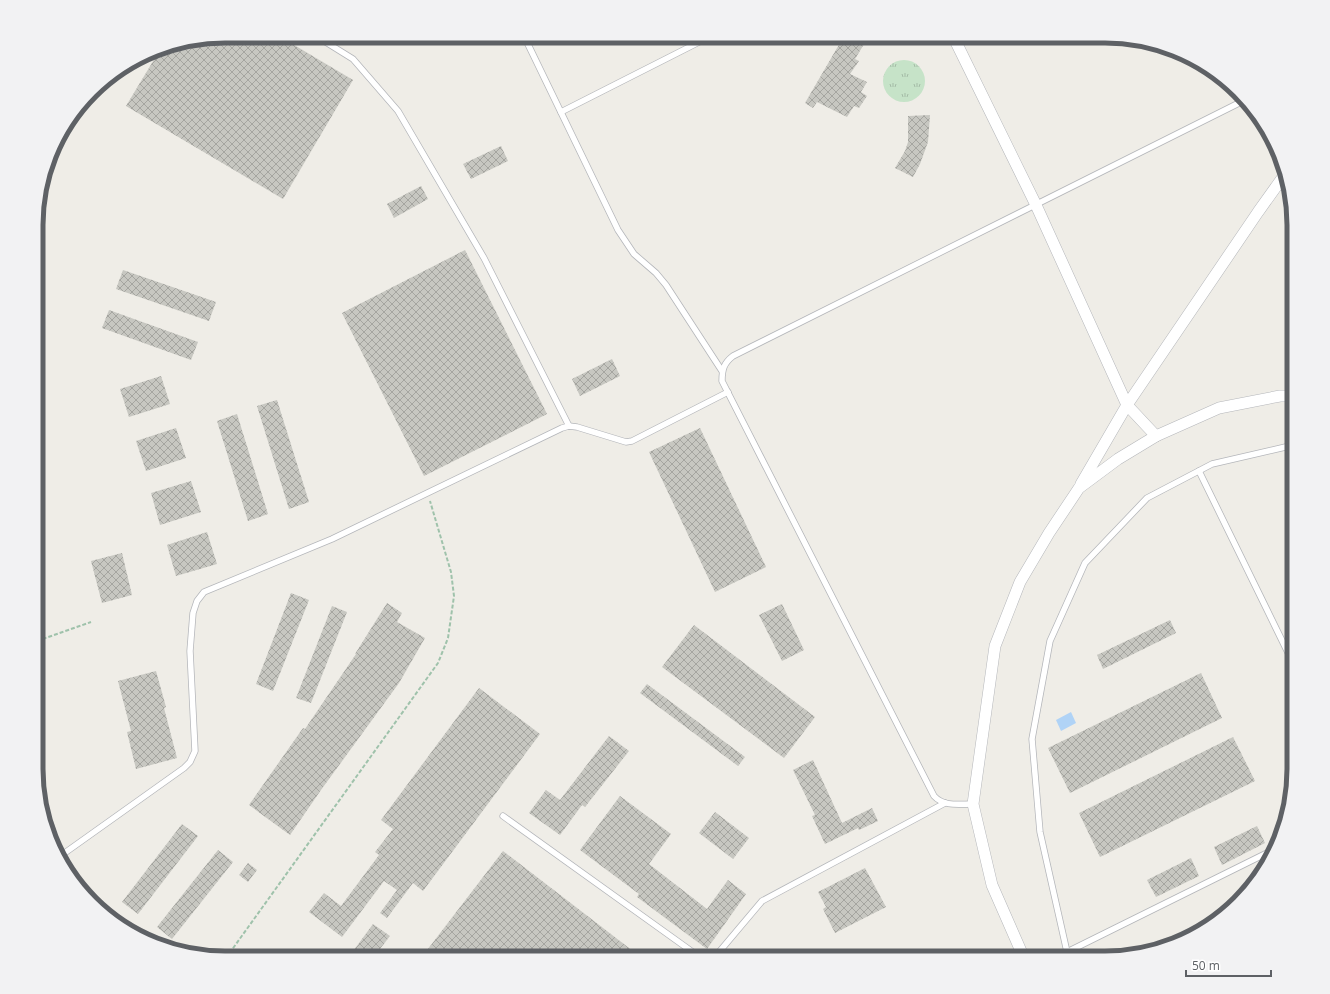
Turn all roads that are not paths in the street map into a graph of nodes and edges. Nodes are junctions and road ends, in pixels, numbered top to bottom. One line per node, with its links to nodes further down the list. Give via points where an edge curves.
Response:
1 (327, 43): 13 (lane, via 353,59 398,111 484,258)
2 (527, 43): 6 (lane)
3 (697, 43): 6 (lane)
4 (956, 43): 8 (street)
5 (1240, 103): 8 (lane)
6 (561, 112): 9 (lane, via 618,230 634,254 664,281)
7 (1281, 179): 12 (street)
8 (1036, 205): 9 (lane, via 733,356 726,362); 12 (street)
9 (722, 371): 10 (lane, via 722,381)
10 (728, 392): 13 (lane, via 632,441 626,442); 19 (lane, via 934,796 938,801)
11 (1287, 396): 14 (street, via 1219,408)
12 (1128, 405): 14 (street); 17 (street)
13 (569, 426): 23 (lane, via 332,539 204,592 197,601 193,614 190,651 194,751 190,762)
14 (1156, 436): 17 (street, via 1118,459)
15 (1287, 447): 16 (lane, via 1212,464)
16 (1199, 471): 18 (lane); 27 (lane, via 1147,498 1085,563 1050,641 1032,739 1040,832)
17 (1079, 488): 20 (street, via 1020,582 995,646)
18 (1287, 651)
19 (945, 803): 20 (lane); 25 (lane, via 762,901)
20 (973, 804): 26 (street, via 992,885)
21 (503, 816): 24 (lane)
22 (1266, 853): 28 (lane)
23 (64, 854)
24 (691, 951)
25 (720, 951)
26 (1021, 951)
27 (1067, 951)
28 (1069, 951)

